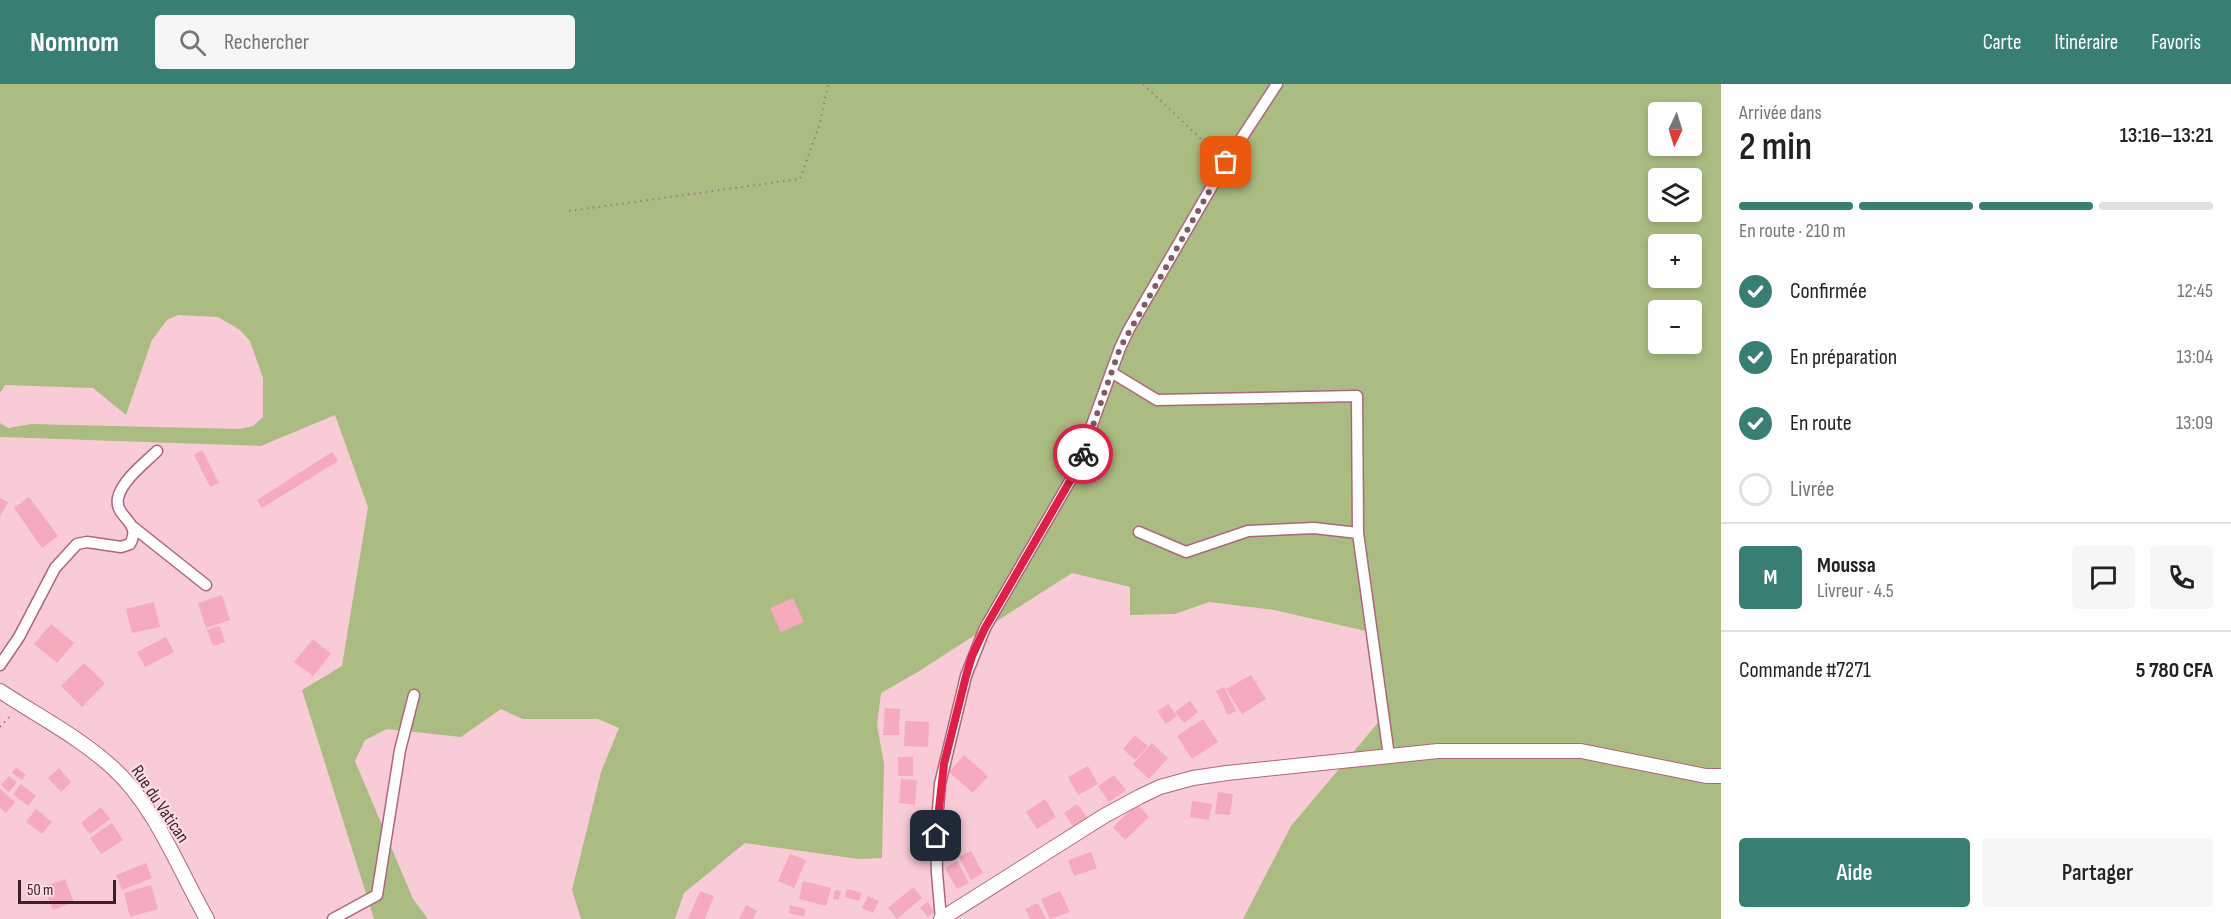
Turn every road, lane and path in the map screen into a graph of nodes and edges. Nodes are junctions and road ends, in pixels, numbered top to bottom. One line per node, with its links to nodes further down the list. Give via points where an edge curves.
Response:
1 (828, 84): 5 (path, via 820,123 800,179)
2 (1143, 84): 4 (path)
3 (1277, 84): 4 (street)
4 (1226, 162): 6 (street, via 1129,329)
5 (569, 212)
6 (1111, 372): 10 (street, via 1157,400 1357,396); 21 (street, via 1074,474 985,628 966,676 940,784 936,836)
7 (157, 450): 8 (street, via 118,497 121,512)
8 (133, 527): 11 (street); 12 (street, via 133,539 126,546 77,544 55,568 19,637)
9 (1139, 532): 10 (street, via 1186,552 1248,531 1314,528)
10 (1358, 533): 17 (street)
11 (206, 585)
12 (0, 664)
13 (0, 690): 15 (street, Rue du Vatican)
14 (414, 695): 20 (street, via 400,750 377,895)
15 (21, 705): 16 (path); 19 (street, Rue du Vatican, via 114,769 167,844)
16 (0, 727)
17 (1389, 756): 18 (street, via 1581,751); 21 (street, via 1227,773 1160,787 1104,816)
18 (1721, 776)
19 (207, 919)
20 (333, 919)
21 (941, 919)

